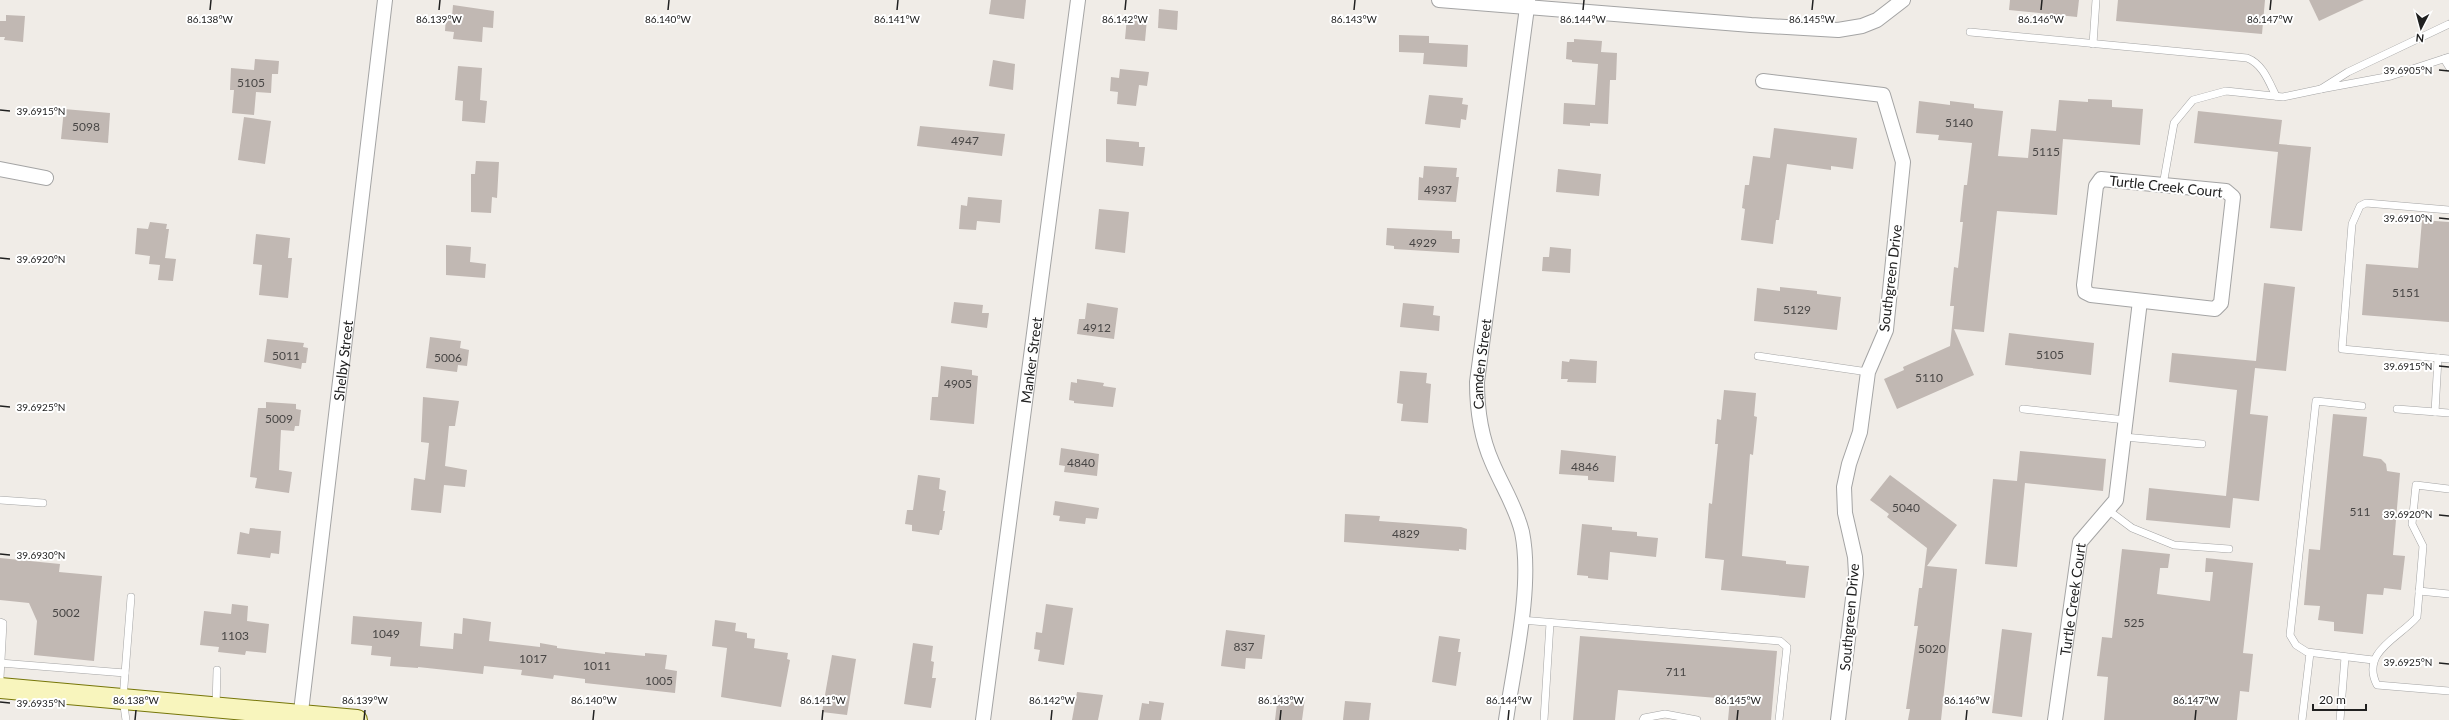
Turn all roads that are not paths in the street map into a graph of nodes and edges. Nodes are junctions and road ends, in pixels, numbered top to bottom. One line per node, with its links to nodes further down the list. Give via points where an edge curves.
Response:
1 (385, 0): 54 (street, Shelby Street)
2 (1078, 0): 57 (street, Manker Street)
3 (1439, 0): 6 (street)
4 (1903, 0): 6 (street, via 1877,20 1846,30 1664,18)
5 (2096, 0): 9 (lane)
6 (1527, 4): 40 (street, Camden Street, via 1477,382 1479,417 1485,444 1513,506 1523,538 1526,570)
7 (2449, 24): 13 (lane, via 2348,72)
8 (1970, 32): 9 (lane)
9 (2094, 44): 14 (lane, via 2247,58 2261,67)
10 (2446, 58): 11 (lane); 13 (lane, via 2391,76)
11 (2449, 67)
12 (1763, 81): 23 (street, Southgreen Drive, via 1883,95 1903,162 1886,330)
13 (2320, 89): 14 (lane, via 2283,97)
14 (2276, 96): 17 (lane, via 2226,91 2193,100 2174,123)
15 (0, 170): 16 (street)
16 (46, 178)
17 (2163, 185): 19 (street, Turtle Creek Court, via 2101,179 2096,186 2084,285 2086,292 2091,295); 19 (street, Turtle Creek Court, via 2226,191 2234,197 2221,304 2214,309)
18 (2449, 210): 21 (lane, via 2366,203 2360,206 2352,224 2342,349)
19 (2140, 301): 29 (street, Turtle Creek Court)
20 (1758, 356): 23 (lane)
21 (2438, 358): 22 (lane); 27 (lane)
22 (2449, 359)
23 (1868, 372): 63 (street, Southgreen Drive, via 1860,432 1844,487 1845,513 1854,551 1856,574)
24 (2362, 406): 43 (lane, via 2316,401 2290,634 2296,645)
25 (2023, 409): 29 (lane)
26 (2397, 409): 27 (lane)
27 (2435, 412): 28 (lane)
28 (2449, 413)
29 (2126, 420): 30 (street, Turtle Creek Court)
30 (2124, 437): 31 (lane); 35 (street, Turtle Creek Court, via 2116,500)
31 (2202, 444)
32 (2449, 489): 37 (lane, via 2416,485 2412,524 2423,546)
33 (0, 500): 34 (lane)
34 (43, 503)
35 (2108, 510): 36 (lane, via 2132,528 2174,545); 64 (street, Turtle Creek Court, via 2080,542)
36 (2229, 549)
37 (2419, 591): 38 (lane); 45 (lane, via 2417,617 2384,645)
38 (2449, 594)
39 (131, 597): 48 (lane)
40 (1520, 620): 42 (lane); 58 (street, Camden Street)
41 (0, 622): 46 (lane, via 3,623)
42 (1550, 622): 59 (lane); 62 (lane, via 1780,641 1787,647)
43 (2310, 652): 44 (lane); 65 (lane)
44 (2346, 657): 45 (lane); 66 (lane)
45 (2374, 660): 51 (lane, via 2374,680 2377,685)
46 (0, 663): 48 (lane); 49 (lane)
47 (217, 670): 53 (lane)
48 (125, 673): 52 (lane)
49 (0, 678)
50 (0, 688): 52 (main road)
51 (2449, 691)
52 (123, 699): 53 (main road); 55 (lane)
53 (216, 707): 54 (main road)
54 (300, 717): 56 (main road)
55 (126, 720)
56 (357, 720)
57 (983, 720)
58 (1506, 720)
59 (1544, 720)
60 (1643, 720): 61 (lane, via 1665,714)
61 (1697, 720)
62 (1780, 720)
63 (1838, 720)
64 (2055, 720)
65 (2302, 720)
66 (2340, 720)

